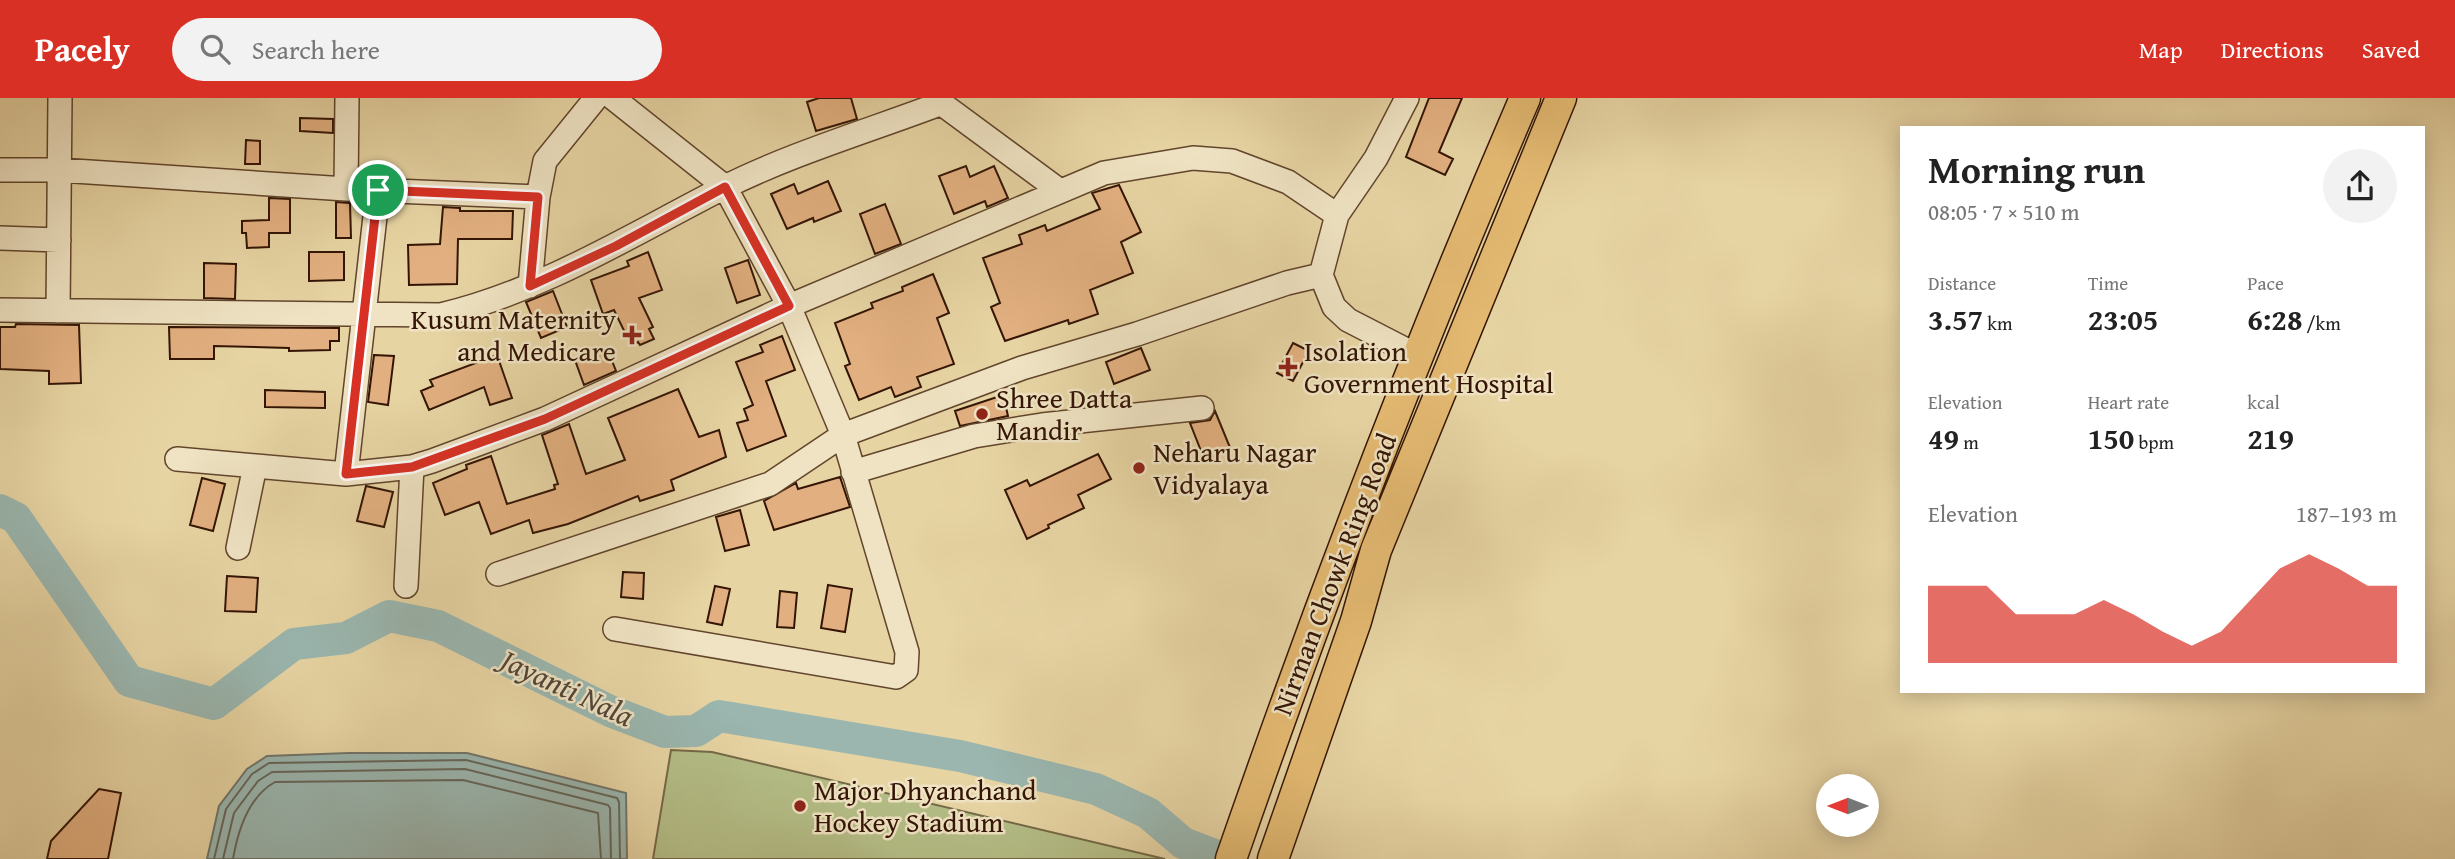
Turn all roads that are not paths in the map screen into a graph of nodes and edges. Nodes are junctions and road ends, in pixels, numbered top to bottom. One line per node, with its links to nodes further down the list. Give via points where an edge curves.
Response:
1 (60, 98): 10 (street)
2 (347, 98): 12 (street)
3 (596, 98): 15 (street, via 545,161)
4 (613, 98): 11 (street)
5 (1407, 98): 16 (street, via 1376,158)
6 (1525, 98): 25 (main road, Nirman Chowk Ring Road)
7 (1561, 98): 38 (main road, via 1376,550 1356,621)
8 (938, 101): 11 (street); 14 (street)
9 (0, 170): 10 (street)
10 (59, 170): 12 (street); 18 (street)
11 (725, 187): 20 (street); 21 (street)
12 (346, 189): 13 (street)
13 (378, 190): 15 (street); 24 (street)
14 (1060, 191): 16 (street, via 1104,173 1193,158 1232,161 1288,182); 21 (street)
15 (538, 197): 20 (street)
16 (1337, 215): 19 (street)
17 (0, 239): 18 (street)
18 (59, 240): 23 (street)
19 (1321, 275): 25 (street, via 1334,307 1348,320); 27 (street, via 1022,368)
20 (530, 286): 24 (street, via 441,315)
21 (789, 306): 27 (street); 30 (street, via 545,419)
22 (0, 310): 23 (street)
23 (58, 311): 24 (street)
24 (364, 314): 32 (street)
25 (1418, 356): 37 (main road, Nirman Chowk Ring Road, via 1290,686)
26 (1202, 408): 31 (street, via 985,434)
27 (843, 435): 31 (street); 34 (street, via 769,485)
28 (177, 459): 29 (street)
29 (255, 466): 32 (street); 33 (street)
30 (412, 467): 32 (street); 35 (street)
31 (853, 472): 36 (street, via 907,652 906,670 897,677)
32 (346, 474)
33 (238, 548)
34 (498, 574)
35 (406, 586)
36 (615, 629)
37 (1233, 852)
38 (1273, 858)

